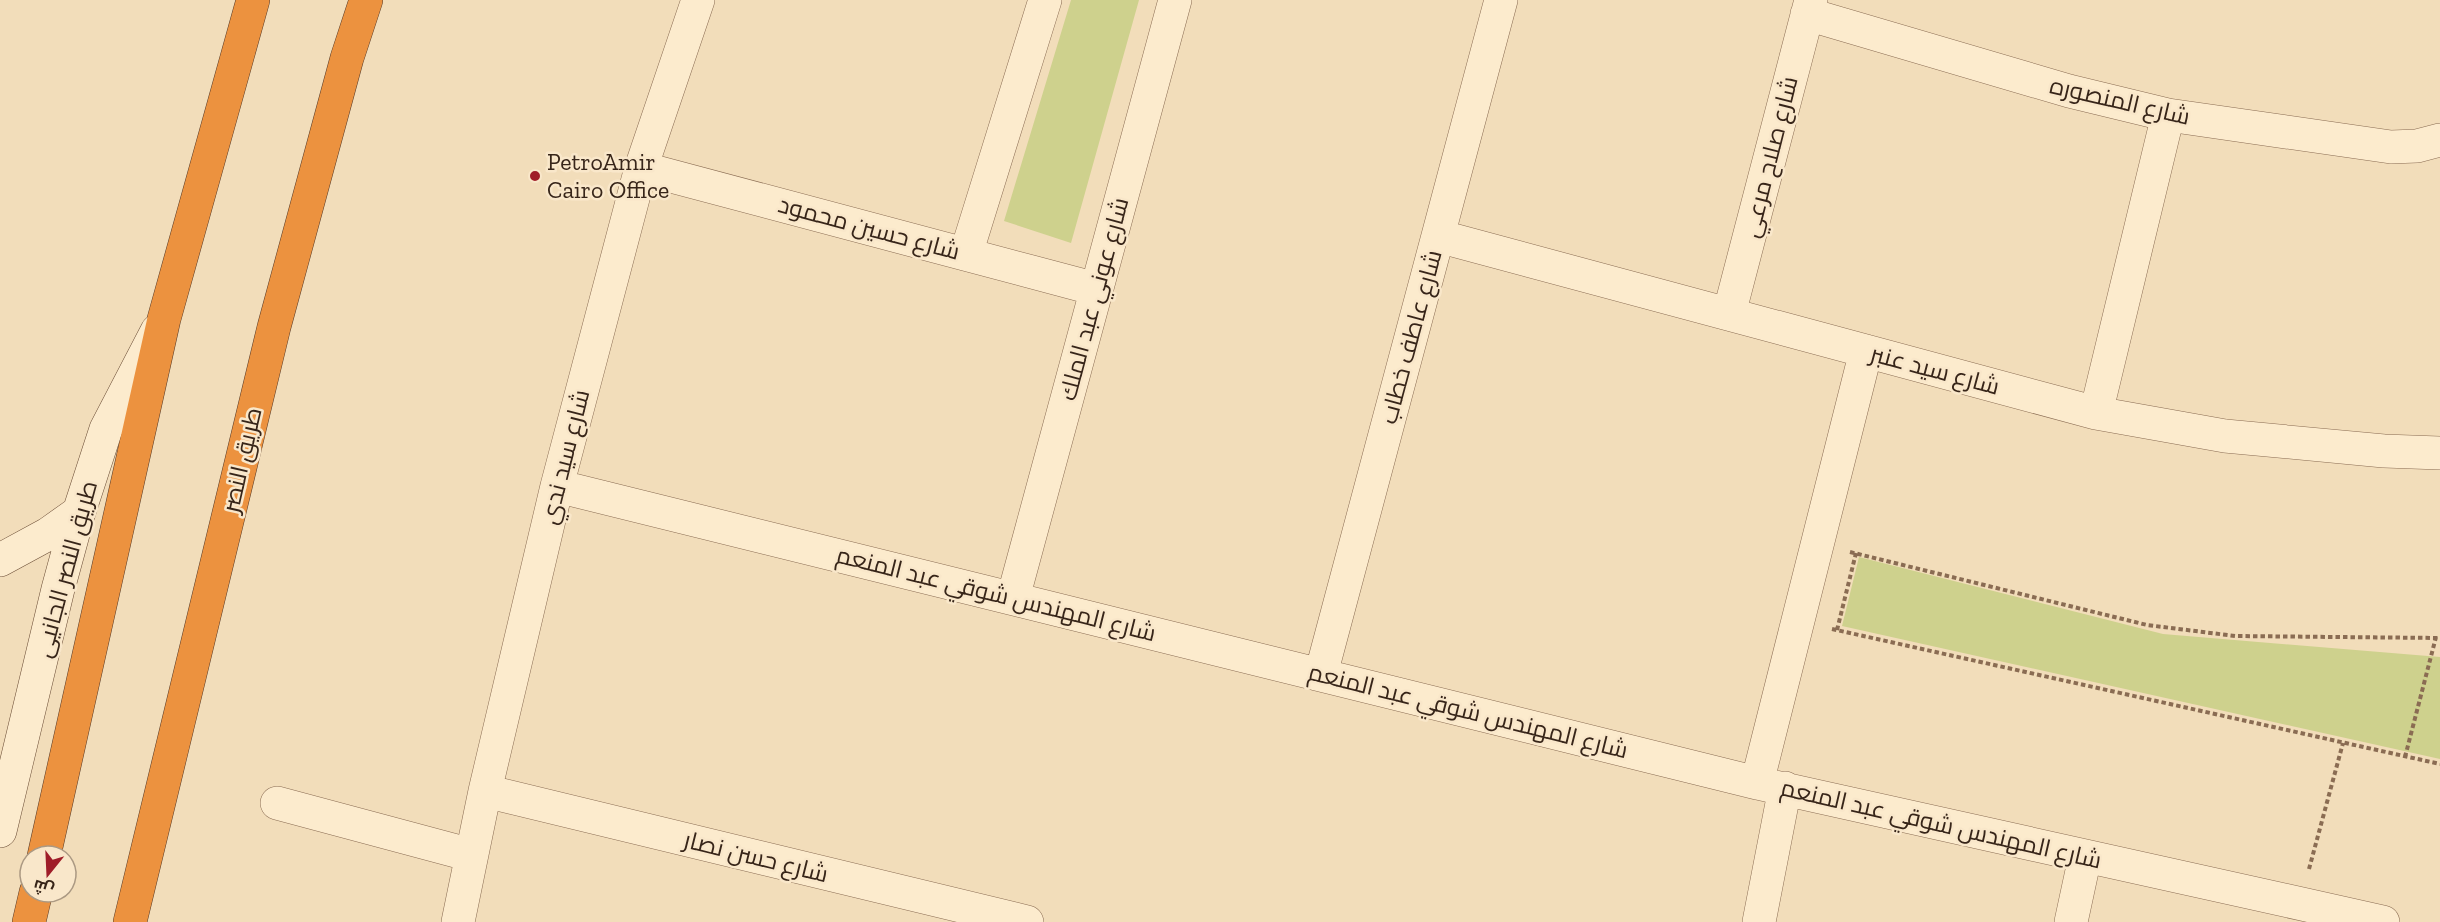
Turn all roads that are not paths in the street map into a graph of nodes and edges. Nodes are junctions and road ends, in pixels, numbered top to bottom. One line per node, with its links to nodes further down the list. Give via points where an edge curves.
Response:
1 (253, 0): 15 (highway)
2 (366, 0): 33 (highway, طريق النصر, via 274,327)
3 (698, 0): 10 (street, شارع سيد ندي)
4 (1045, 0): 12 (street)
5 (1175, 0): 13 (street, شارع عوني عبد الملك)
6 (1501, 0): 11 (street, شارع عاطف خطاب)
7 (1809, 7): 8 (street, شارع المنصوره, via 2069,91); 14 (street, شارع صلاح مرعي)
8 (2168, 115): 9 (street, شارع المنصوره, via 2391,147); 17 (street)
9 (2440, 140)
10 (640, 168): 12 (street, شارع حسين محمود); 19 (street, شارع سيد ندي)
11 (1438, 237): 14 (street, شارع سيد عنبر); 23 (street, شارع عاطف خطاب)
12 (966, 254): 13 (street, شارع حسين محمود)
13 (1096, 289): 22 (street, شارع عوني عبد الملك)
14 (1730, 314): 16 (street, شارع سيد عنبر)
15 (164, 319): 20 (street, طريق النصر الجانيى, via 106,429); 28 (highway)
16 (1866, 351): 17 (street, شارع سيد عنبر); 24 (street, via 1798,621)
17 (2096, 413): 18 (street, شارع سيد عنبر, via 2225,436)
18 (2440, 453)
19 (557, 486): 22 (street, شارع المهندس شوقي عبد المنعم); 25 (street, شارع سيد ندي)
20 (79, 512): 21 (street); 27 (street, طريق النصر الجانيى)
21 (0, 560)
22 (1013, 598): 23 (street, شارع المهندس شوقي عبد المنعم)
23 (1321, 674): 24 (street, شارع المهندس شوقي عبد المنعم)
24 (1771, 785): 30 (street, شارع المهندس شوقي عبد المنعم); 36 (street)
25 (485, 791): 29 (street, شارع سيد ندي); 35 (street, شارع حسن نصار)
26 (277, 803): 29 (street)
27 (0, 831)
28 (47, 844)
29 (471, 855): 34 (street, شارع سيد ندي)
30 (2085, 857): 37 (street); 38 (street, شارع المهندس شوقي عبد المنعم)
31 (33, 904): 32 (highway)
32 (29, 922)
33 (130, 922)
34 (458, 922)
35 (1027, 922)
36 (1759, 922)
37 (2072, 922)
38 (2383, 922)

